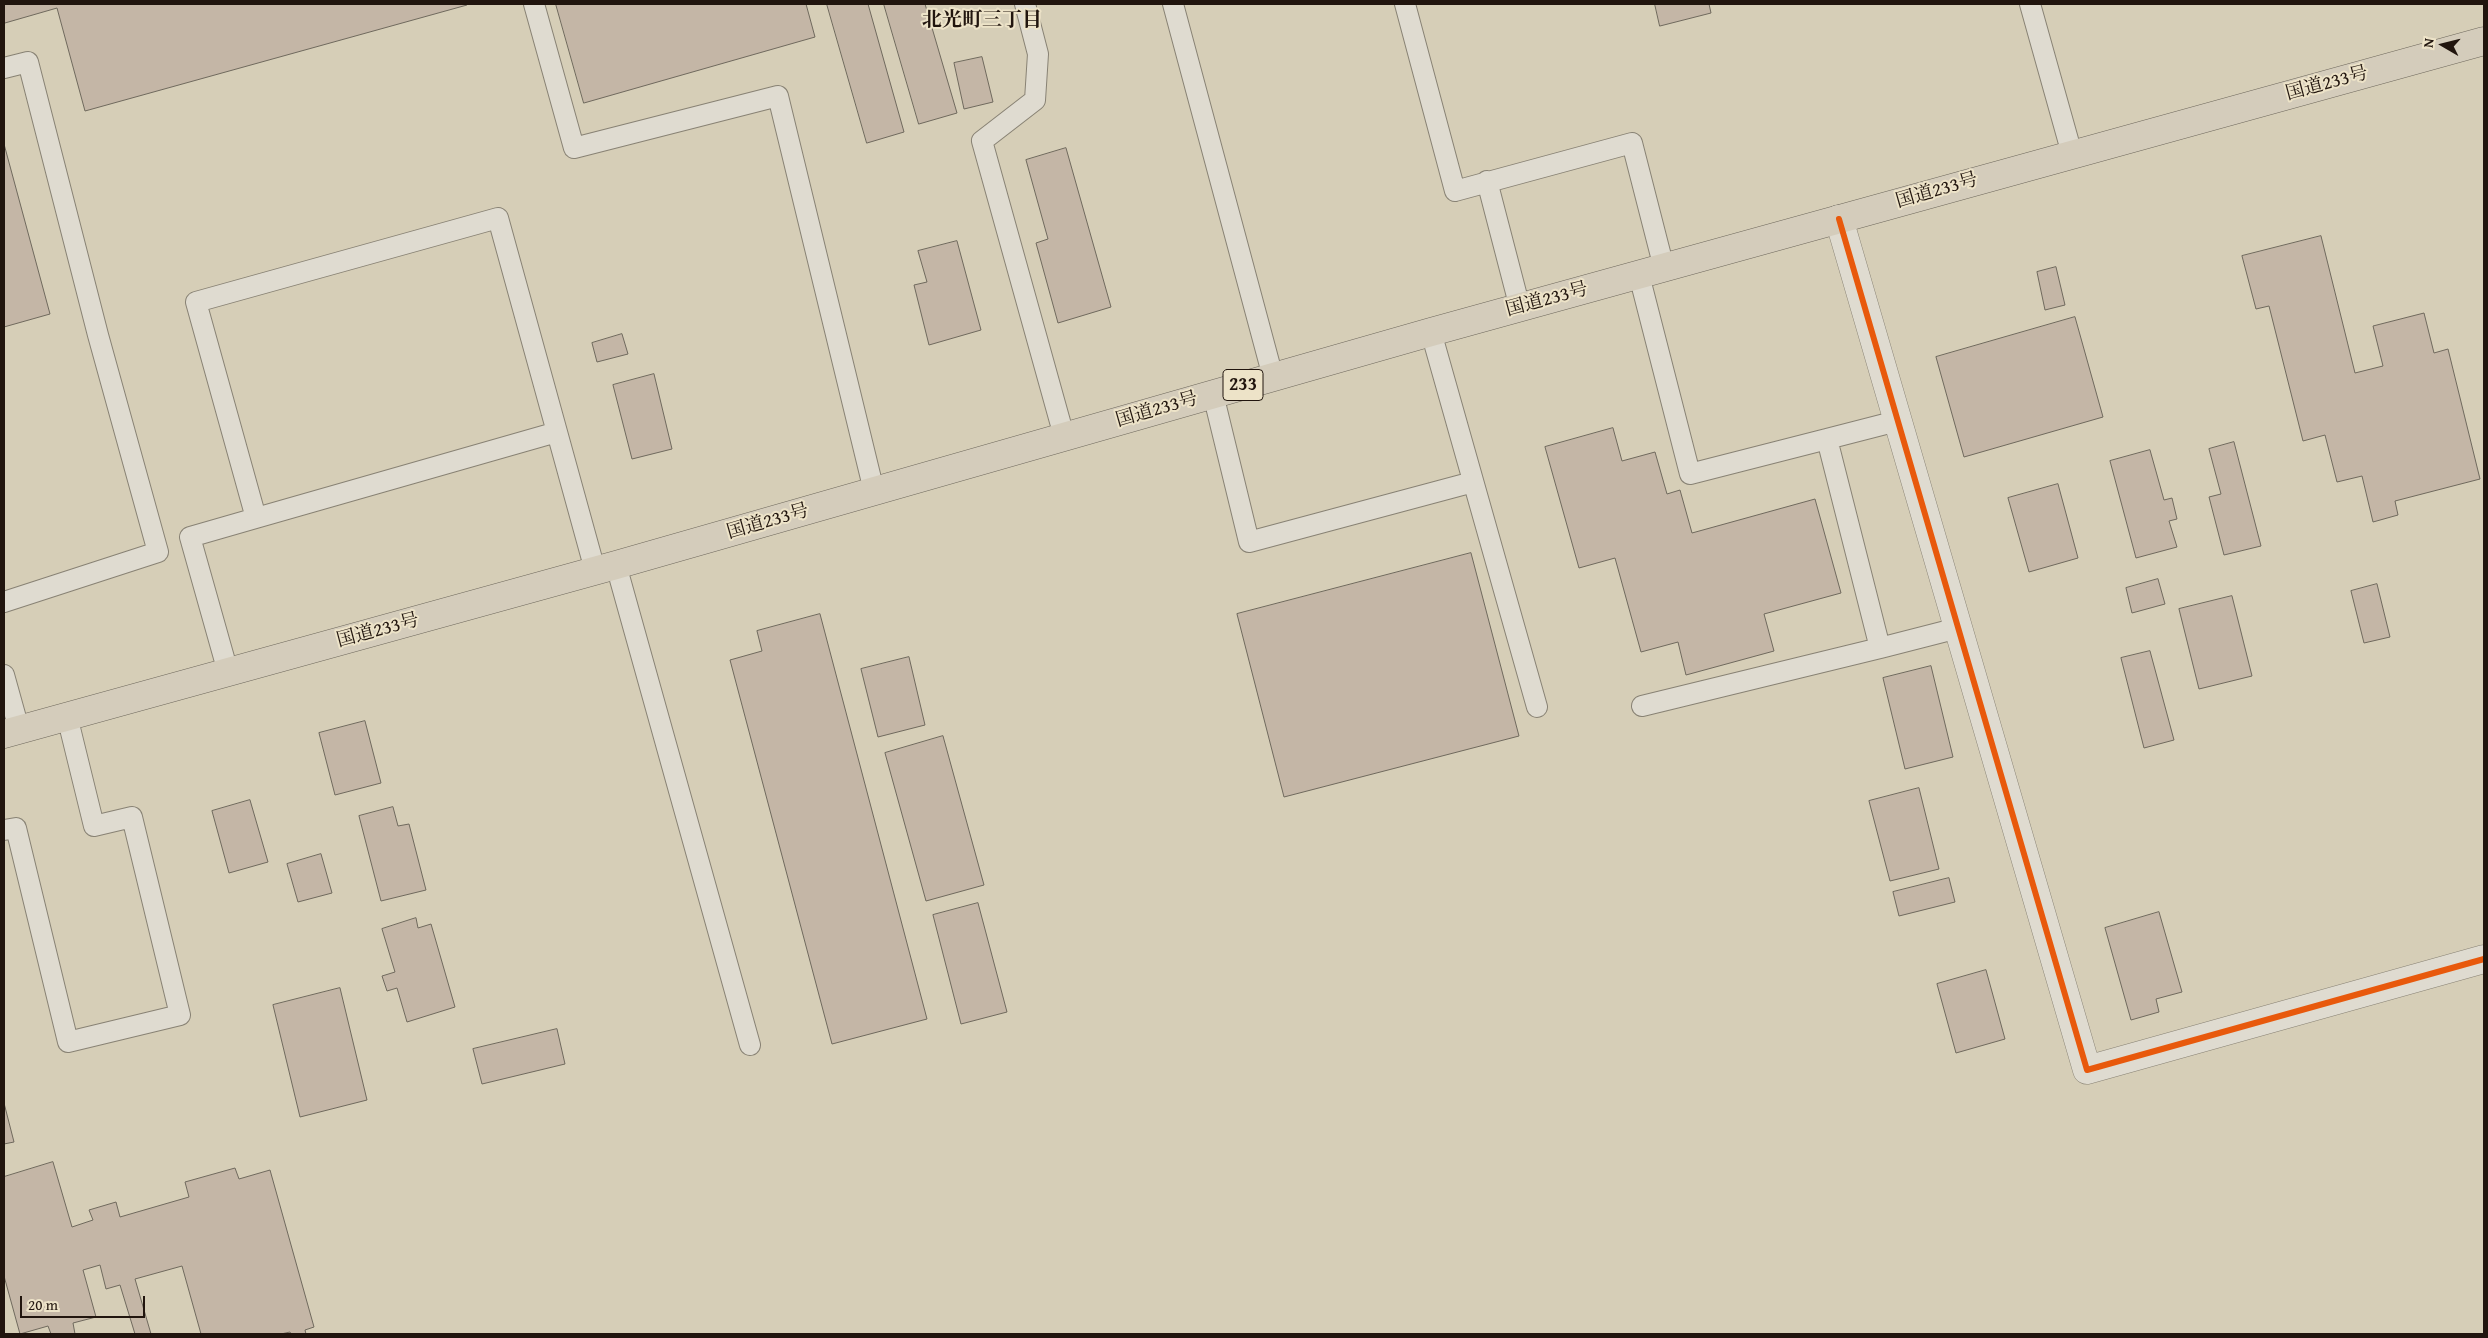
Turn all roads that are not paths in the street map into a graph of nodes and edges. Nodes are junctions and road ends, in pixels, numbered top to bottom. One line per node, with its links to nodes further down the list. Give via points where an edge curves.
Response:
1 (534, 4): 21 (lane, via 574,148 778,96)
2 (1025, 4): 18 (lane, via 1038,54 1035,100 982,141)
3 (1172, 4): 14 (lane)
4 (1405, 4): 9 (lane, via 1455,191)
5 (2030, 4): 8 (lane)
6 (2484, 41): 8 (highway, 国道233号 / 233)
7 (4, 68): 24 (lane, via 28,62 158,552)
8 (2072, 154): 10 (highway, 国道233号 / 233)
9 (1487, 181): 11 (lane, via 1632,143); 12 (lane)
10 (1838, 219): 11 (highway, 国道233号 / 233); 16 (street)
11 (1652, 271): 12 (highway, 国道233号 / 233); 19 (lane, via 1690,474)
12 (1520, 308): 13 (highway, 国道233号 / 233)
13 (1431, 332): 14 (highway, 国道233号 / 233); 20 (lane)
14 (1273, 377): 15 (highway, 国道233号 / 233)
15 (1213, 394): 18 (highway, 国道233号 / 233); 20 (lane, via 1249,542)
16 (1898, 420): 19 (lane); 25 (street)
17 (557, 432): 22 (lane); 22 (lane, via 498,218 196,302); 23 (lane)
18 (1064, 436): 21 (highway, 国道233号 / 233)
19 (1827, 439): 26 (lane)
20 (1473, 482): 30 (lane)
21 (874, 491): 23 (highway, 国道233号 / 233)
22 (256, 518): 27 (lane, via 190,536)
23 (606, 568): 27 (highway, 国道233号 / 233); 35 (lane)
24 (4, 602)
25 (1958, 628): 26 (lane); 34 (street, via 2086,1070)
26 (1880, 648): 29 (lane)
27 (228, 672): 31 (highway, 国道233号 / 233)
28 (4, 675): 32 (lane)
29 (1642, 706)
30 (1538, 707)
31 (67, 716): 32 (highway, 国道233号 / 233); 33 (lane, via 94,826 132,817 180,1015 68,1042 16,828)
32 (11, 732)
33 (4, 830)
34 (2484, 959)
35 (750, 1045)

